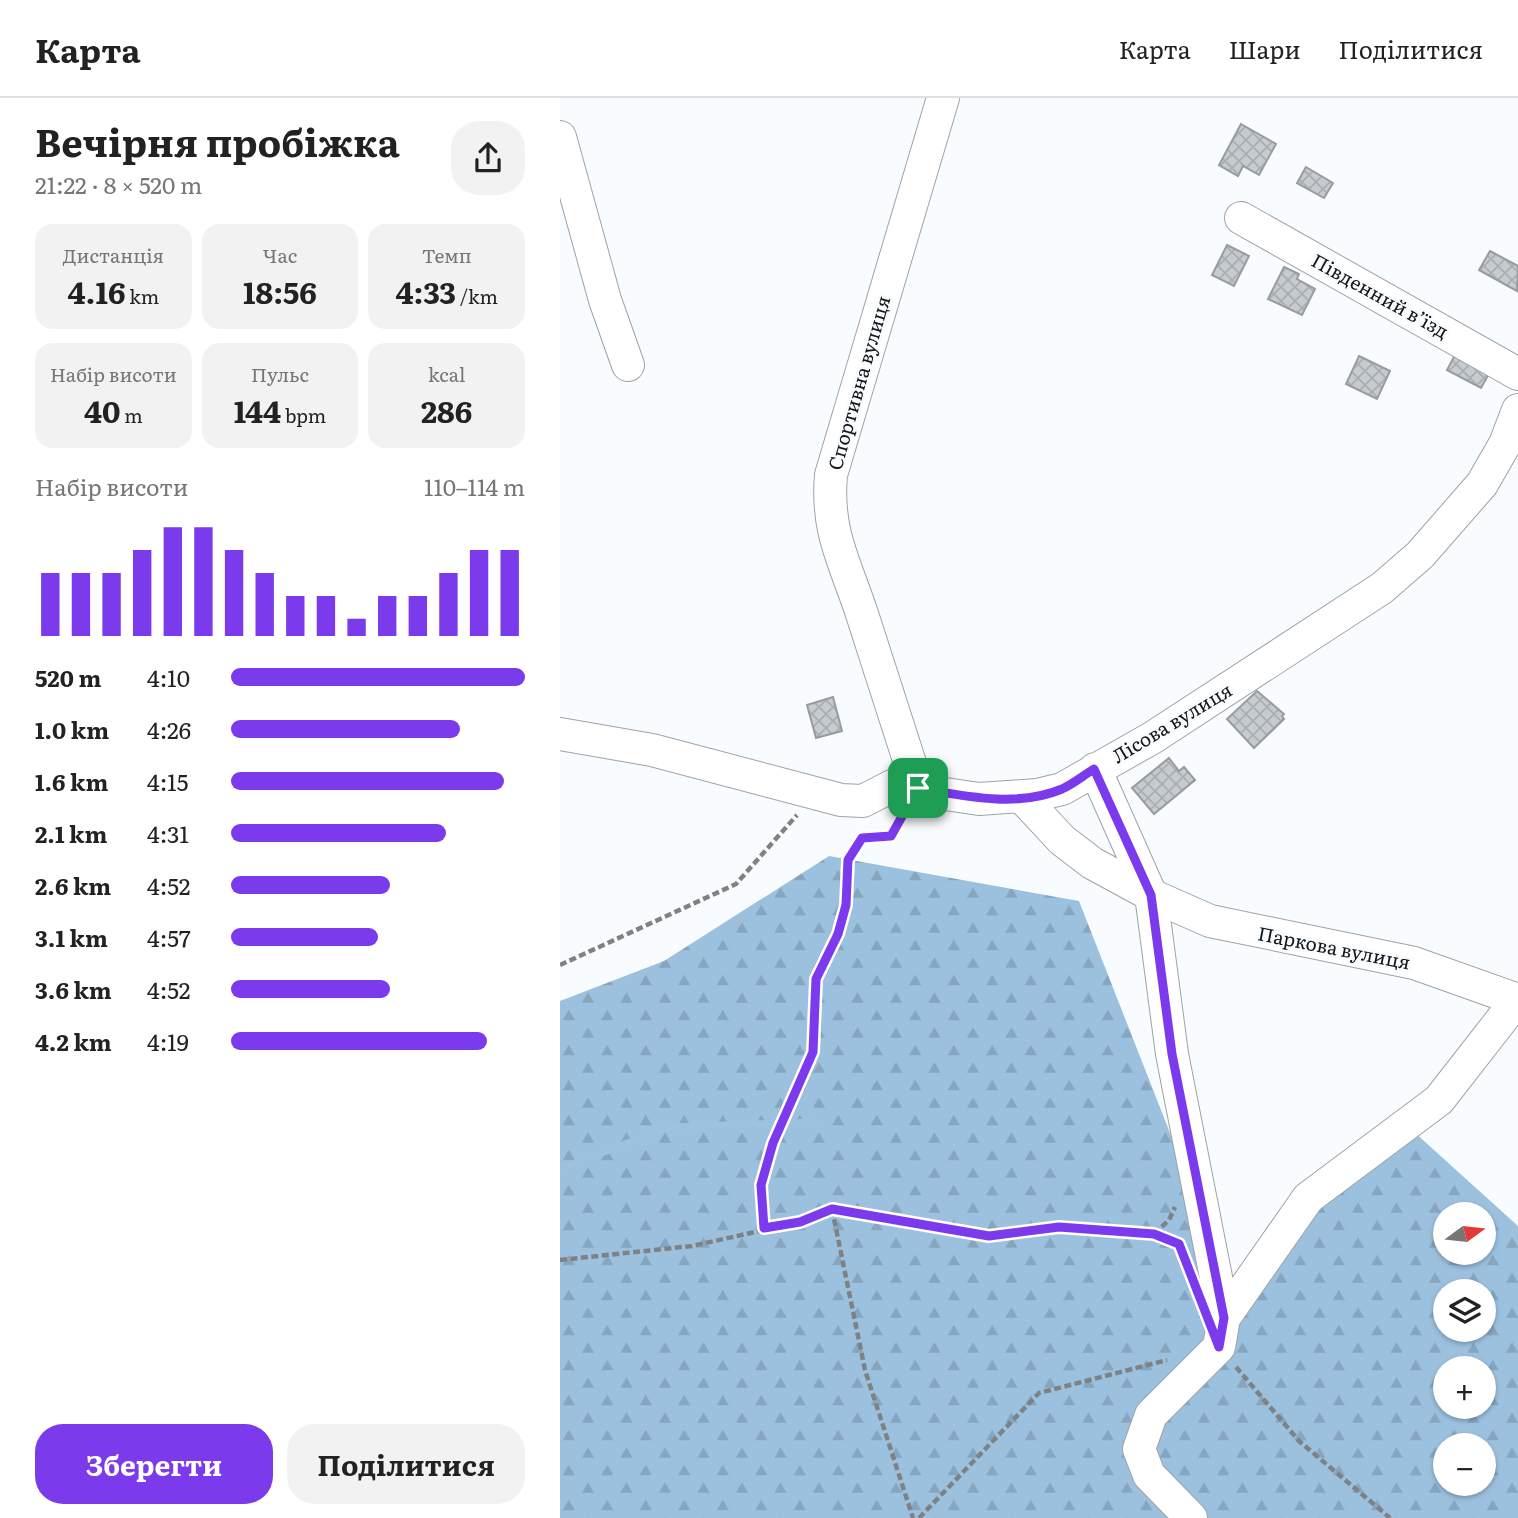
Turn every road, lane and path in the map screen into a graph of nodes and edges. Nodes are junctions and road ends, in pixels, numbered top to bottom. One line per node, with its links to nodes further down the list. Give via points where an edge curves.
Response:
1 (943, 98): 9 (street, Спортивна вулиця, via 831,475 829,502 832,532)
2 (560, 137): 4 (street)
3 (1241, 218): 5 (street, Південний в’їзд)
4 (628, 365)
5 (1518, 374)
6 (1518, 410): 8 (street, Лісова вулиця, via 1482,484 1420,555 1391,580 1152,738)
7 (560, 734): 10 (street, Лісова вулиця, via 652,750)
8 (1094, 769): 11 (street, Лісова вулиця, via 1062,789); 12 (street)
9 (918, 788): 10 (street, Лісова вулиця, via 892,786 863,801); 11 (street, Лісова вулиця, via 979,799); 16 (path, via 891,836 862,838 848,860 846,905 816,979 813,1052 773,1143 761,1185)
10 (816, 793): 13 (path, via 736,884)
11 (1022, 797): 12 (street, Паркова вулиця, via 1062,840 1092,863)
12 (1151, 895): 14 (street, Паркова вулиця, via 1210,921 1414,963); 19 (street, via 1172,1054)
13 (560, 965)
14 (1517, 1000): 19 (street, via 1439,1100 1308,1198)
15 (832, 1209): 16 (path, via 800,1222); 17 (path, via 989,1236 1059,1227 1154,1234 1179,1244); 20 (path, via 865,1370)
16 (764, 1228): 18 (path, via 692,1246)
17 (1183, 1254)
18 (560, 1260)
19 (1222, 1332): 21 (path, via 1039,1392); 22 (street, via 1151,1415 1139,1449 1149,1475); 23 (path, via 1299,1441)
20 (913, 1518)
21 (919, 1518)
22 (1191, 1518)
23 (1390, 1518)

